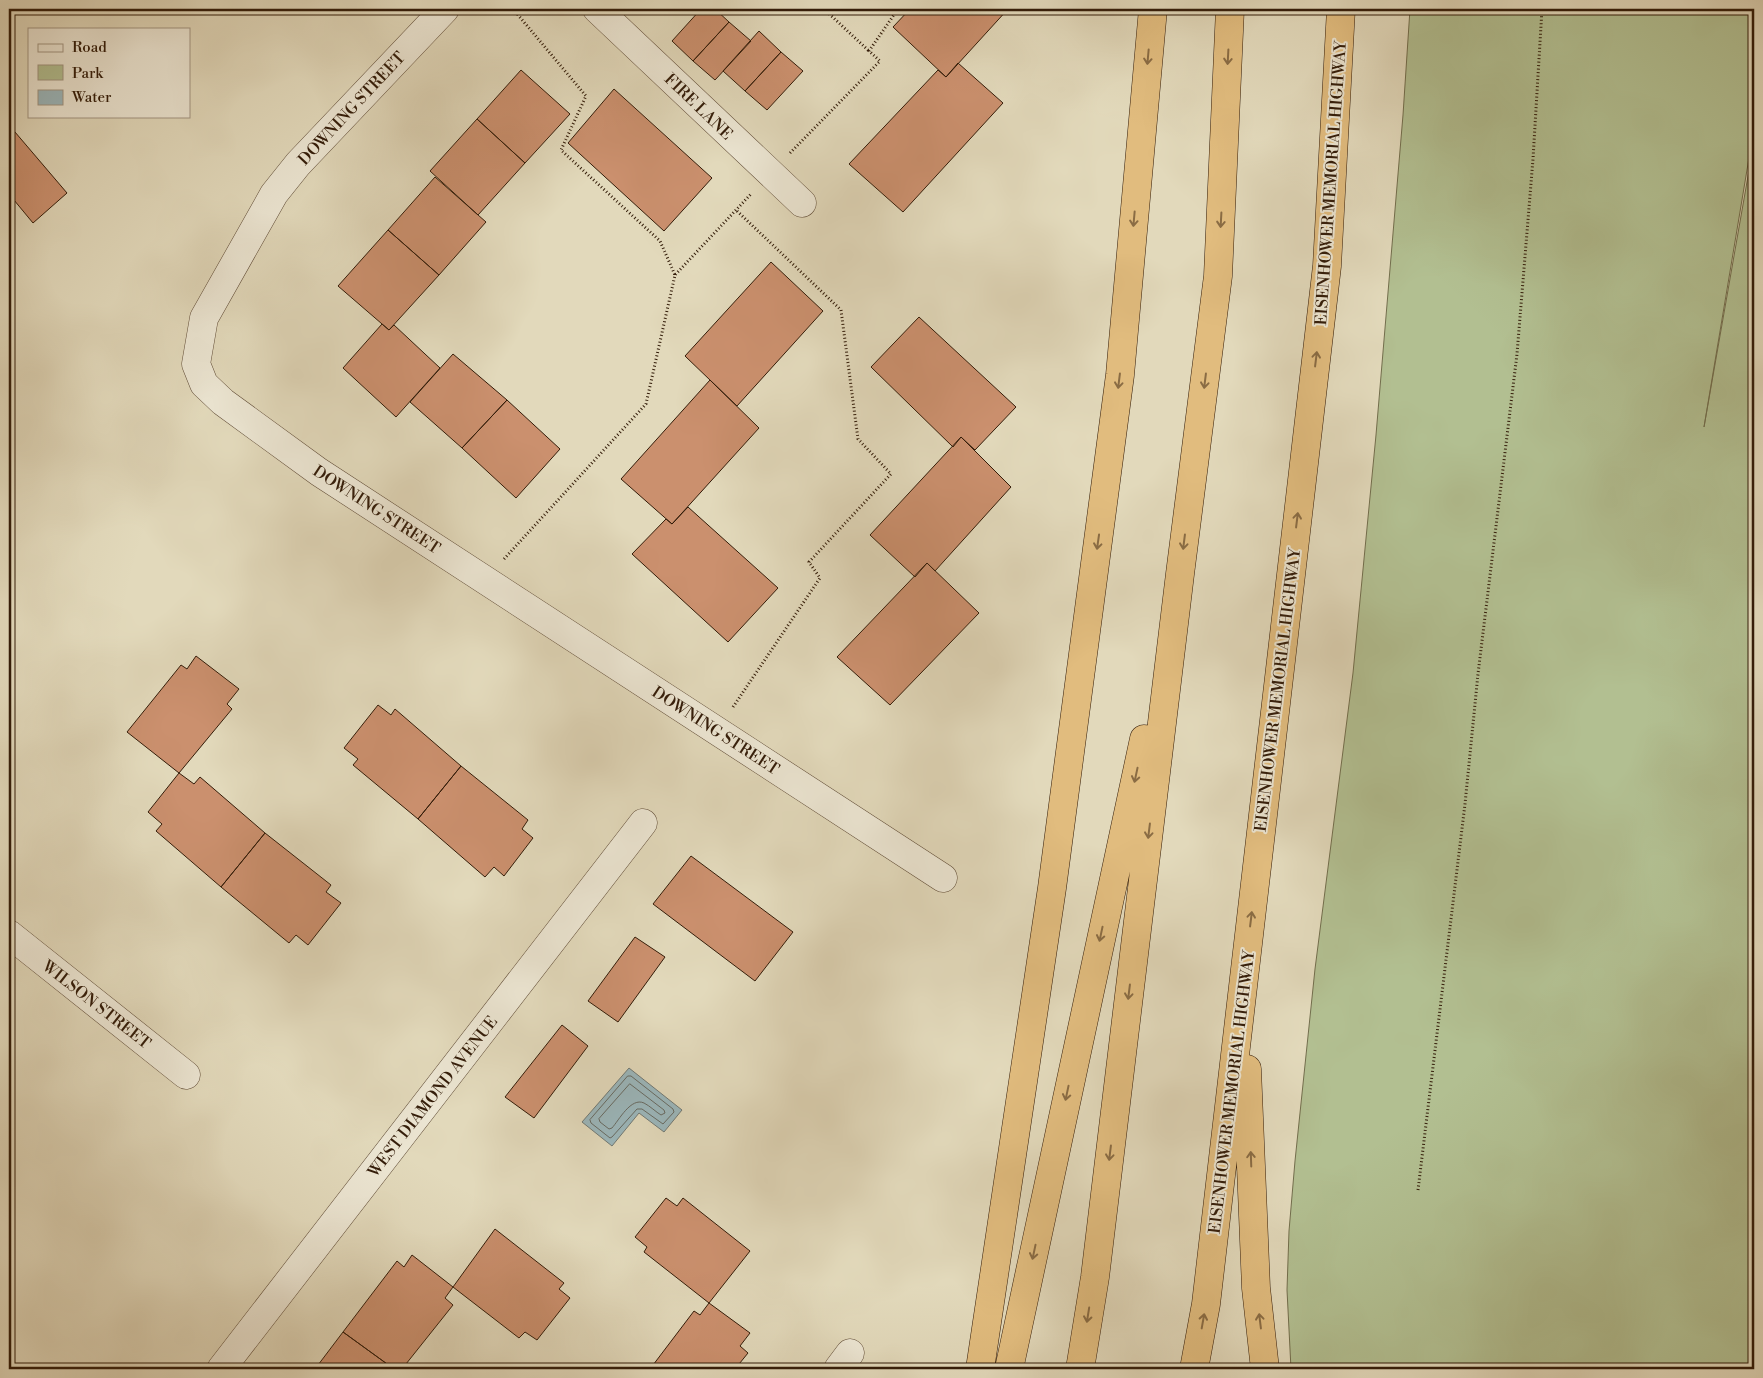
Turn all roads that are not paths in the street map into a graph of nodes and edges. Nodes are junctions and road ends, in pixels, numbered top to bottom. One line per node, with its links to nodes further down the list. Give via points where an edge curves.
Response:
1 (598, 9): 6 (street, FIRE LANE)
2 (1153, 9): 14 (highway, one-way to 14, via 1120,374 1052,888)
3 (1230, 9): 7 (highway, one-way to 7, via 1218,276)
4 (1341, 9): 11 (highway, EISENHOWER MEMORIAL HIGHWAY, one-way to 4, via 1327,266)
5 (439, 11): 9 (street, DOWNING STREET, via 274,194 204,318 196,364 204,384 223,402 320,472)
6 (802, 203)
7 (1180, 574): 15 (highway, one-way to 15); 16 (highway, one-way to 16, via 1095,1277)
8 (643, 823): 13 (street, WEST DIAMOND AVENUE)
9 (943, 878)
10 (9, 934): 12 (street, WILSON STREET)
11 (1243, 985): 17 (highway, EISENHOWER MEMORIAL HIGHWAY, one-way to 11, via 1206,1304); 18 (highway, one-way to 11, via 1256,1288)
12 (186, 1075)
13 (221, 1369)
14 (980, 1369)
15 (1009, 1369)
16 (1080, 1369)
17 (1194, 1369)
18 (1266, 1369)

